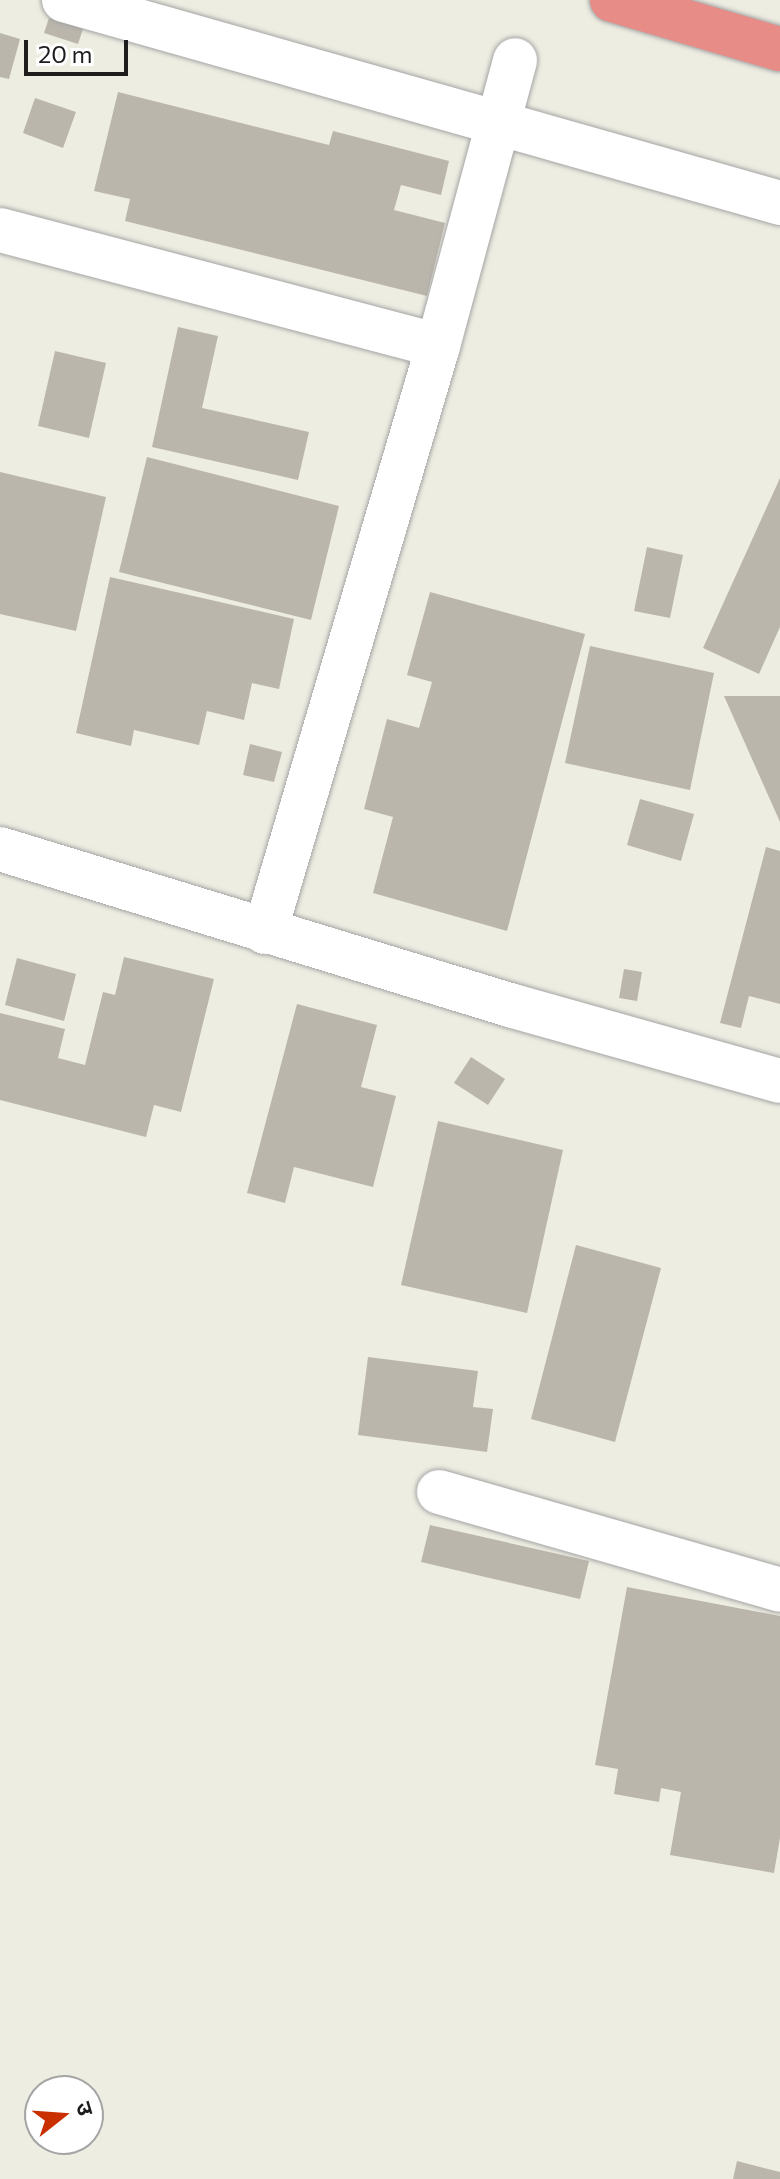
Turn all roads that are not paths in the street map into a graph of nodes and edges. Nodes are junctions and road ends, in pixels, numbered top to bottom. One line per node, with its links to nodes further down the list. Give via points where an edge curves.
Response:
1 (64, 0): 5 (street)
2 (612, 0): 3 (highway)
3 (780, 49)
4 (515, 60): 5 (street)
5 (500, 127): 6 (street); 8 (street)
6 (780, 203)
7 (0, 230): 8 (street)
8 (438, 346): 10 (street)
9 (0, 849): 10 (street)
10 (265, 932): 11 (street)
11 (780, 1081)
12 (439, 1492): 13 (street)
13 (780, 1590)

